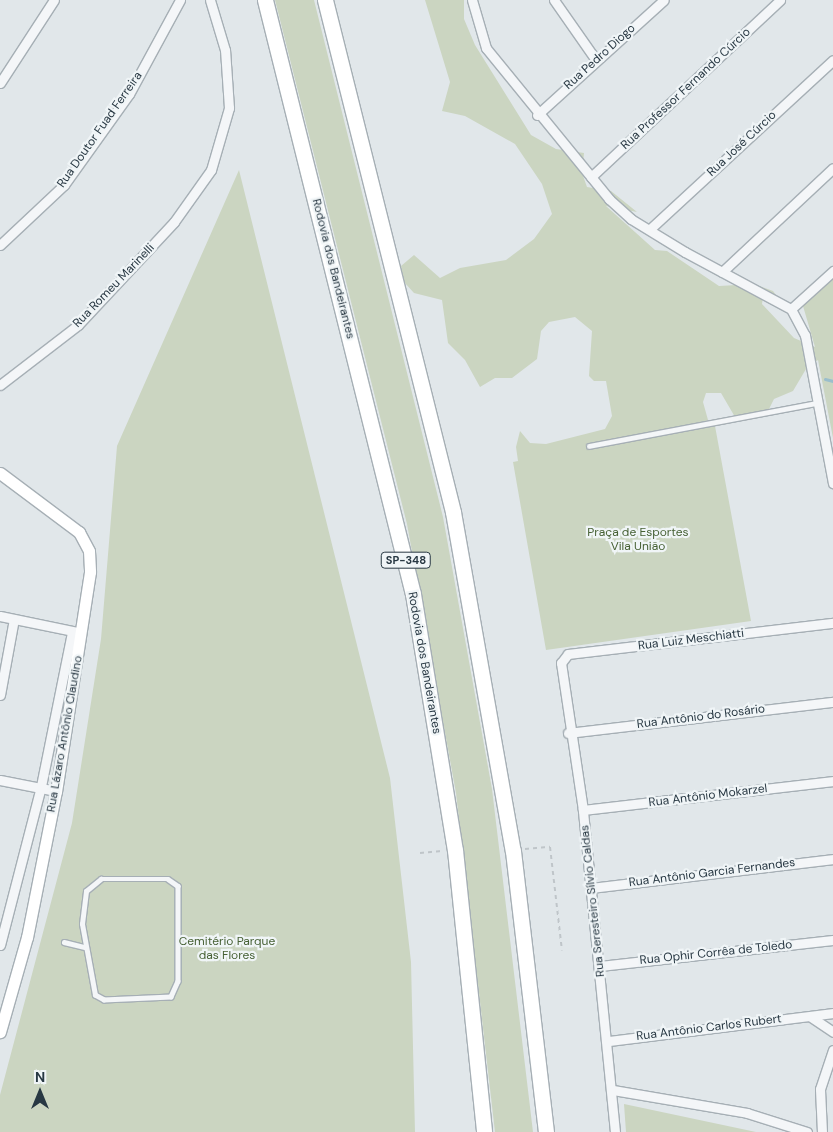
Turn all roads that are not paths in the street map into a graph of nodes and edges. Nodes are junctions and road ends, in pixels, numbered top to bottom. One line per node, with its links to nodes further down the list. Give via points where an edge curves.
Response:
1 (54, 0): 12 (street)
2 (180, 0): 17 (street, Rua Doutor Fuad Ferreira, via 129,94 64,185)
3 (210, 0): 21 (street, Rua Romeu Marinelli, via 225,50 229,108 211,170 174,222 78,326)
4 (265, 0): 53 (highway, Rodovia dos Bandeirantes / SP-348, via 398,524 455,850 479,1048)
5 (325, 0): 54 (highway, via 453,512 513,850)
6 (472, 0): 13 (street, via 486,48)
7 (554, 0): 10 (street)
8 (664, 0): 10 (street, Rua Pedro Diogo)
9 (780, 0): 15 (street, Rua Professor Fernando Cúrcio)
10 (596, 60): 13 (street, Rua Pedro Diogo)
11 (833, 60): 16 (street, Rua José Cúrcio)
12 (0, 83)
13 (537, 115): 15 (street)
14 (833, 168): 19 (street)
15 (591, 177): 16 (street, via 631,219)
16 (650, 229): 19 (street)
17 (0, 245)
18 (833, 271): 20 (street)
19 (722, 272): 20 (street)
20 (791, 309): 22 (street, via 805,336)
21 (0, 385)
22 (817, 403): 23 (lane); 25 (street)
23 (589, 446)
24 (0, 473): 29 (main road, Rua Lázaro Antônio Claudino, via 60,515 79,532 89,551)
25 (833, 483)
26 (0, 616): 27 (street)
27 (14, 619): 29 (street); 31 (street)
28 (833, 623): 30 (street, Rua Luiz Meschiatti, via 568,654)
29 (77, 632): 36 (street); 37 (main road, Rua Lázaro Antônio Claudino)
30 (560, 670): 33 (street, Rua Seresteiro Sílvio Caldas)
31 (0, 695)
32 (833, 702): 33 (street, Rua Antônio do Rosário)
33 (568, 733): 38 (street, Rua Seresteiro Sílvio Caldas)
34 (0, 780): 36 (street)
35 (833, 781): 38 (street, Rua Antônio Mokarzel)
36 (41, 786): 37 (street); 43 (street)
37 (56, 791): 48 (main road, Rua Lázaro Antônio Claudino, via 26,937)
38 (583, 810): 40 (street, Rua Seresteiro Sílvio Caldas)
39 (833, 859): 40 (street, Rua Antônio Garcia Fernandes)
40 (591, 888): 45 (street, Rua Seresteiro Sílvio Caldas)
41 (833, 940): 45 (street, Rua Ophir Corrêa de Toledo)
42 (64, 942): 44 (lane)
43 (0, 945)
44 (84, 946): 44 (lane, via 82,924 91,883 101,879 144,878 168,879 178,886 178,981 171,997 104,1000 95,995)
45 (600, 966): 50 (street, Rua Seresteiro Sílvio Caldas)
46 (833, 1014): 47 (street, Rua Antônio Carlos Rubert)
47 (808, 1016): 49 (street); 50 (street, Rua Antônio Carlos Rubert)
48 (0, 1032)
49 (833, 1032)
50 (609, 1040): 52 (street, Rua Seresteiro Sílvio Caldas)
51 (833, 1050): 57 (street, via 820,1089)
52 (613, 1090): 55 (street, Rua Seresteiro Sílvio Caldas); 56 (street, via 747,1112)
53 (484, 1132)
54 (546, 1132)
55 (615, 1132)
56 (807, 1132)
57 (822, 1132)

